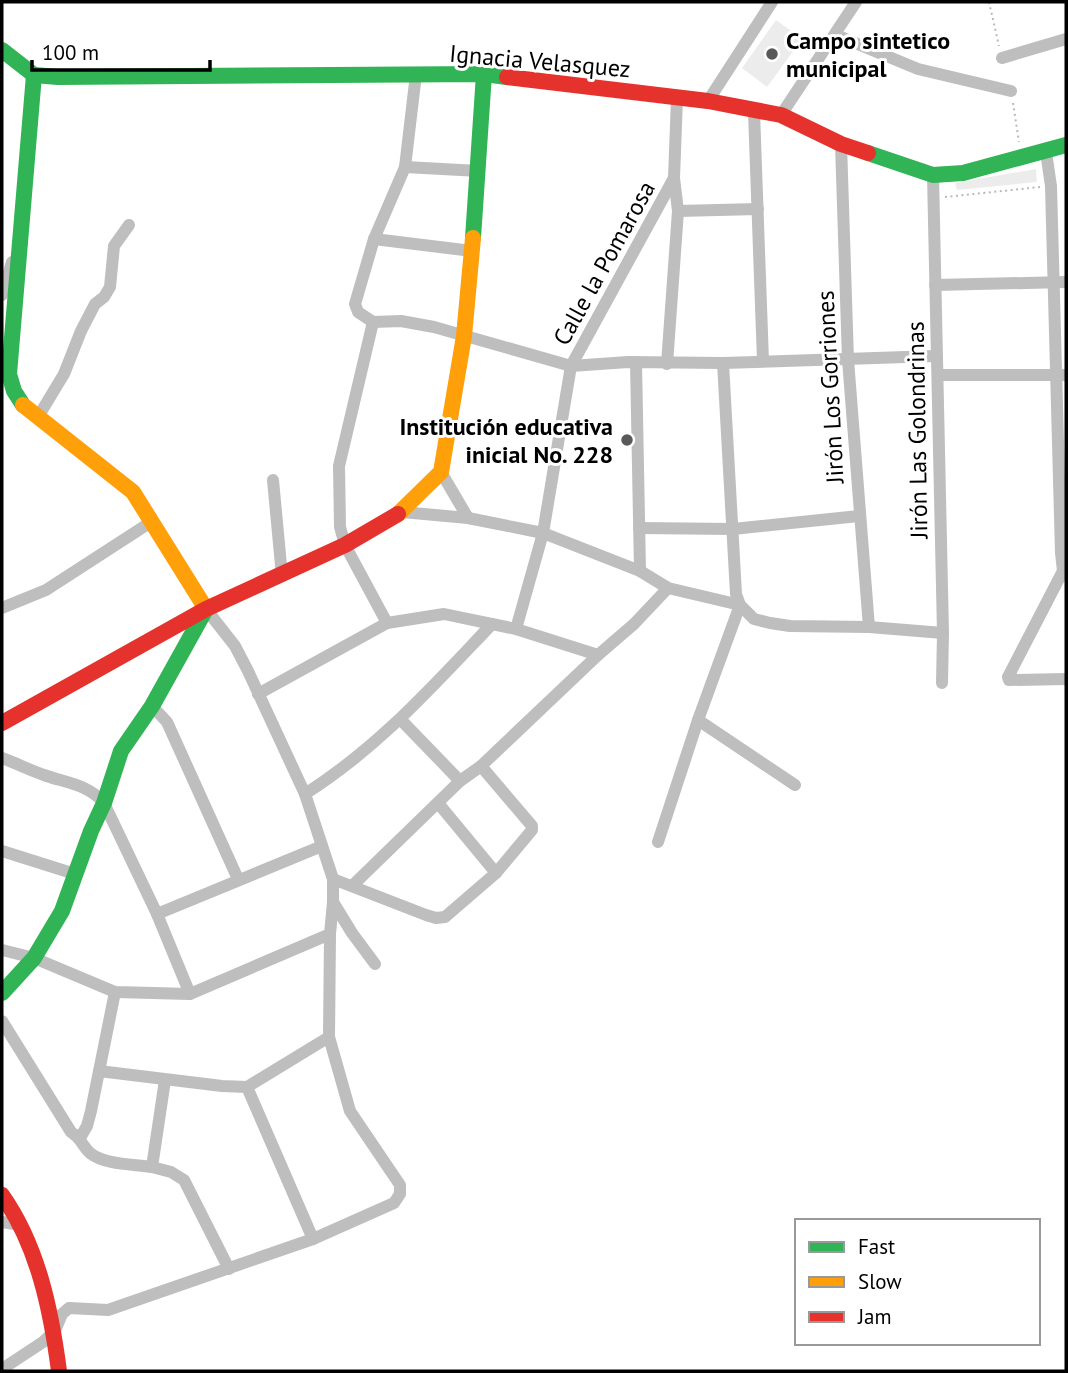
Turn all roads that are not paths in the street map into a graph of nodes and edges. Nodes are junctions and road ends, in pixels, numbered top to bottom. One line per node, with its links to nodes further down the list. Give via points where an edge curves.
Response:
1 (772, 2): 12 (street)
2 (856, 2): 3 (street)
3 (836, 34): 10 (street, via 919,69); 14 (street)
4 (1066, 39): 6 (street)
5 (2, 50): 9 (main road)
6 (1002, 58)
7 (416, 74): 8 (main road, Ignacia Velasquez); 9 (main road, Ignacia Velasquez); 18 (street)
8 (484, 74): 11 (main road, Ignacia Velasquez); 19 (main road)
9 (34, 75): 26 (main road)
10 (1011, 90)
11 (677, 98): 12 (main road, Ignacia Velasquez); 21 (street)
12 (708, 101): 13 (main road, Ignacia Velasquez)
13 (754, 112): 14 (main road, Ignacia Velasquez); 22 (street)
14 (781, 115): 15 (main road, Ignacia Velasquez)
15 (841, 144): 20 (main road, Ignacia Velasquez); 35 (street, Jirón Los Gorriones)
16 (1066, 145): 17 (main road, Ignacia Velasquez)
17 (1046, 152): 20 (main road, Ignacia Velasquez, via 963,173); 29 (street)
18 (405, 167): 19 (street); 25 (street)
19 (479, 171): 27 (main road)
20 (933, 175): 30 (street, Jirón Las Golondrinas)
21 (674, 178): 23 (street); 40 (street, Calle la Pomarosa)
22 (758, 209): 23 (street); 36 (street)
23 (678, 211): 39 (street)
24 (129, 225): 43 (street, via 114,247 110,286 95,304 64,374)
25 (374, 239): 27 (street); 32 (street, via 355,304 358,312)
26 (18, 245): 31 (street); 43 (main road, via 9,374 23,405)
27 (472, 251): 33 (main road)
28 (1066, 282): 29 (street)
29 (1052, 283): 30 (street); 42 (street)
30 (935, 285): 34 (street, Jirón Las Golondrinas)
31 (2, 295)
32 (373, 322): 33 (street, via 401,321); 53 (street, via 340,466 340,527)
33 (464, 336): 40 (street); 44 (main road)
34 (936, 356): 35 (street); 41 (street, Jirón Las Golondrinas)
35 (848, 360): 36 (street); 47 (street, Jirón Los Gorriones)
36 (764, 361): 38 (street)
37 (636, 362): 39 (street); 40 (street); 50 (street)
38 (723, 363): 39 (street); 51 (street)
39 (667, 364)
40 (571, 366): 52 (street, Calle la Pomarosa)
41 (938, 375): 42 (street); 65 (street, Jirón Las Golondrinas)
42 (1062, 375): 54 (street, via 1061,553)
43 (38, 417): 49 (main road, via 133,492)
44 (441, 472): 46 (main road); 48 (street)
45 (273, 480): 56 (street)
46 (402, 512): 48 (street); 53 (main road)
47 (859, 516): 51 (street); 63 (street, Jirón Los Gorriones)
48 (468, 518): 52 (street)
49 (151, 522): 59 (street, via 46,590); 60 (main road)
50 (639, 528): 51 (street); 55 (street)
51 (733, 529): 58 (street)
52 (543, 533): 55 (street); 64 (street, Calle la Pomarosa)
53 (345, 545): 56 (main road); 61 (street)
54 (1065, 568): 67 (street, via 1008,677)
55 (640, 571): 57 (street)
56 (282, 576): 60 (main road)
57 (668, 588): 58 (street); 66 (street)
58 (740, 605): 63 (street, via 754,619 770,623); 72 (street)
59 (2, 608)
60 (206, 609): 69 (street, via 235,646); 70 (main road); 73 (main road)
61 (387, 623): 62 (street, via 444,614); 69 (street)
62 (492, 624): 64 (street); 71 (street)
63 (869, 627): 65 (street)
64 (516, 629): 66 (street)
65 (943, 633): 68 (street, Jirón Las Golondrinas)
66 (598, 655): 75 (street)
67 (1066, 679)
68 (942, 683)
69 (258, 694): 78 (street)
70 (152, 706): 79 (main road, via 121,751); 86 (street, via 167,722)
71 (401, 720): 76 (street); 78 (street, via 341,771)
72 (698, 720): 77 (street); 81 (street)
73 (2, 723)
74 (2, 758): 79 (street, via 95,792)
75 (481, 766): 76 (street); 84 (street, via 533,830)
76 (460, 781): 80 (street)
77 (795, 785)
78 (305, 794): 82 (street)
79 (104, 803): 85 (main road); 90 (street)
80 (438, 803): 84 (street); 88 (street)
81 (658, 842)
82 (322, 846): 86 (street); 87 (street)
83 (2, 850): 85 (street)
84 (496, 873): 88 (street, via 445,917 436,918)
85 (75, 874): 93 (main road, via 62,911)
86 (238, 879): 90 (street)
87 (333, 879): 88 (street); 89 (street)
88 (352, 886)
89 (333, 902): 91 (street); 94 (street)
90 (157, 914): 97 (street)
91 (330, 934): 97 (street); 99 (street)
92 (2, 950): 93 (street)
93 (34, 958): 95 (street); 96 (main road)
94 (375, 964)
95 (116, 992): 97 (street); 100 (street)
96 (2, 993)
97 (190, 994)
98 (2, 1021): 103 (street, via 71,1132)
99 (329, 1037): 102 (street); 108 (street, via 350,1111 400,1185 400,1194 394,1203)
100 (99, 1071): 101 (street); 103 (street)
101 (165, 1080): 102 (street); 104 (street)
102 (247, 1087): 108 (street)
103 (80, 1138): 104 (street, via 88,1151 99,1157)
104 (152, 1167): 109 (street, via 184,1180)
105 (2, 1195): 107 (main road)
106 (2, 1222): 107 (street)
107 (21, 1225): 110 (main road)
108 (313, 1239): 109 (street)
109 (229, 1269): 110 (street, via 108,1310 69,1308)
110 (55, 1331): 111 (street); 112 (main road)
111 (2, 1369)
112 (59, 1371)

